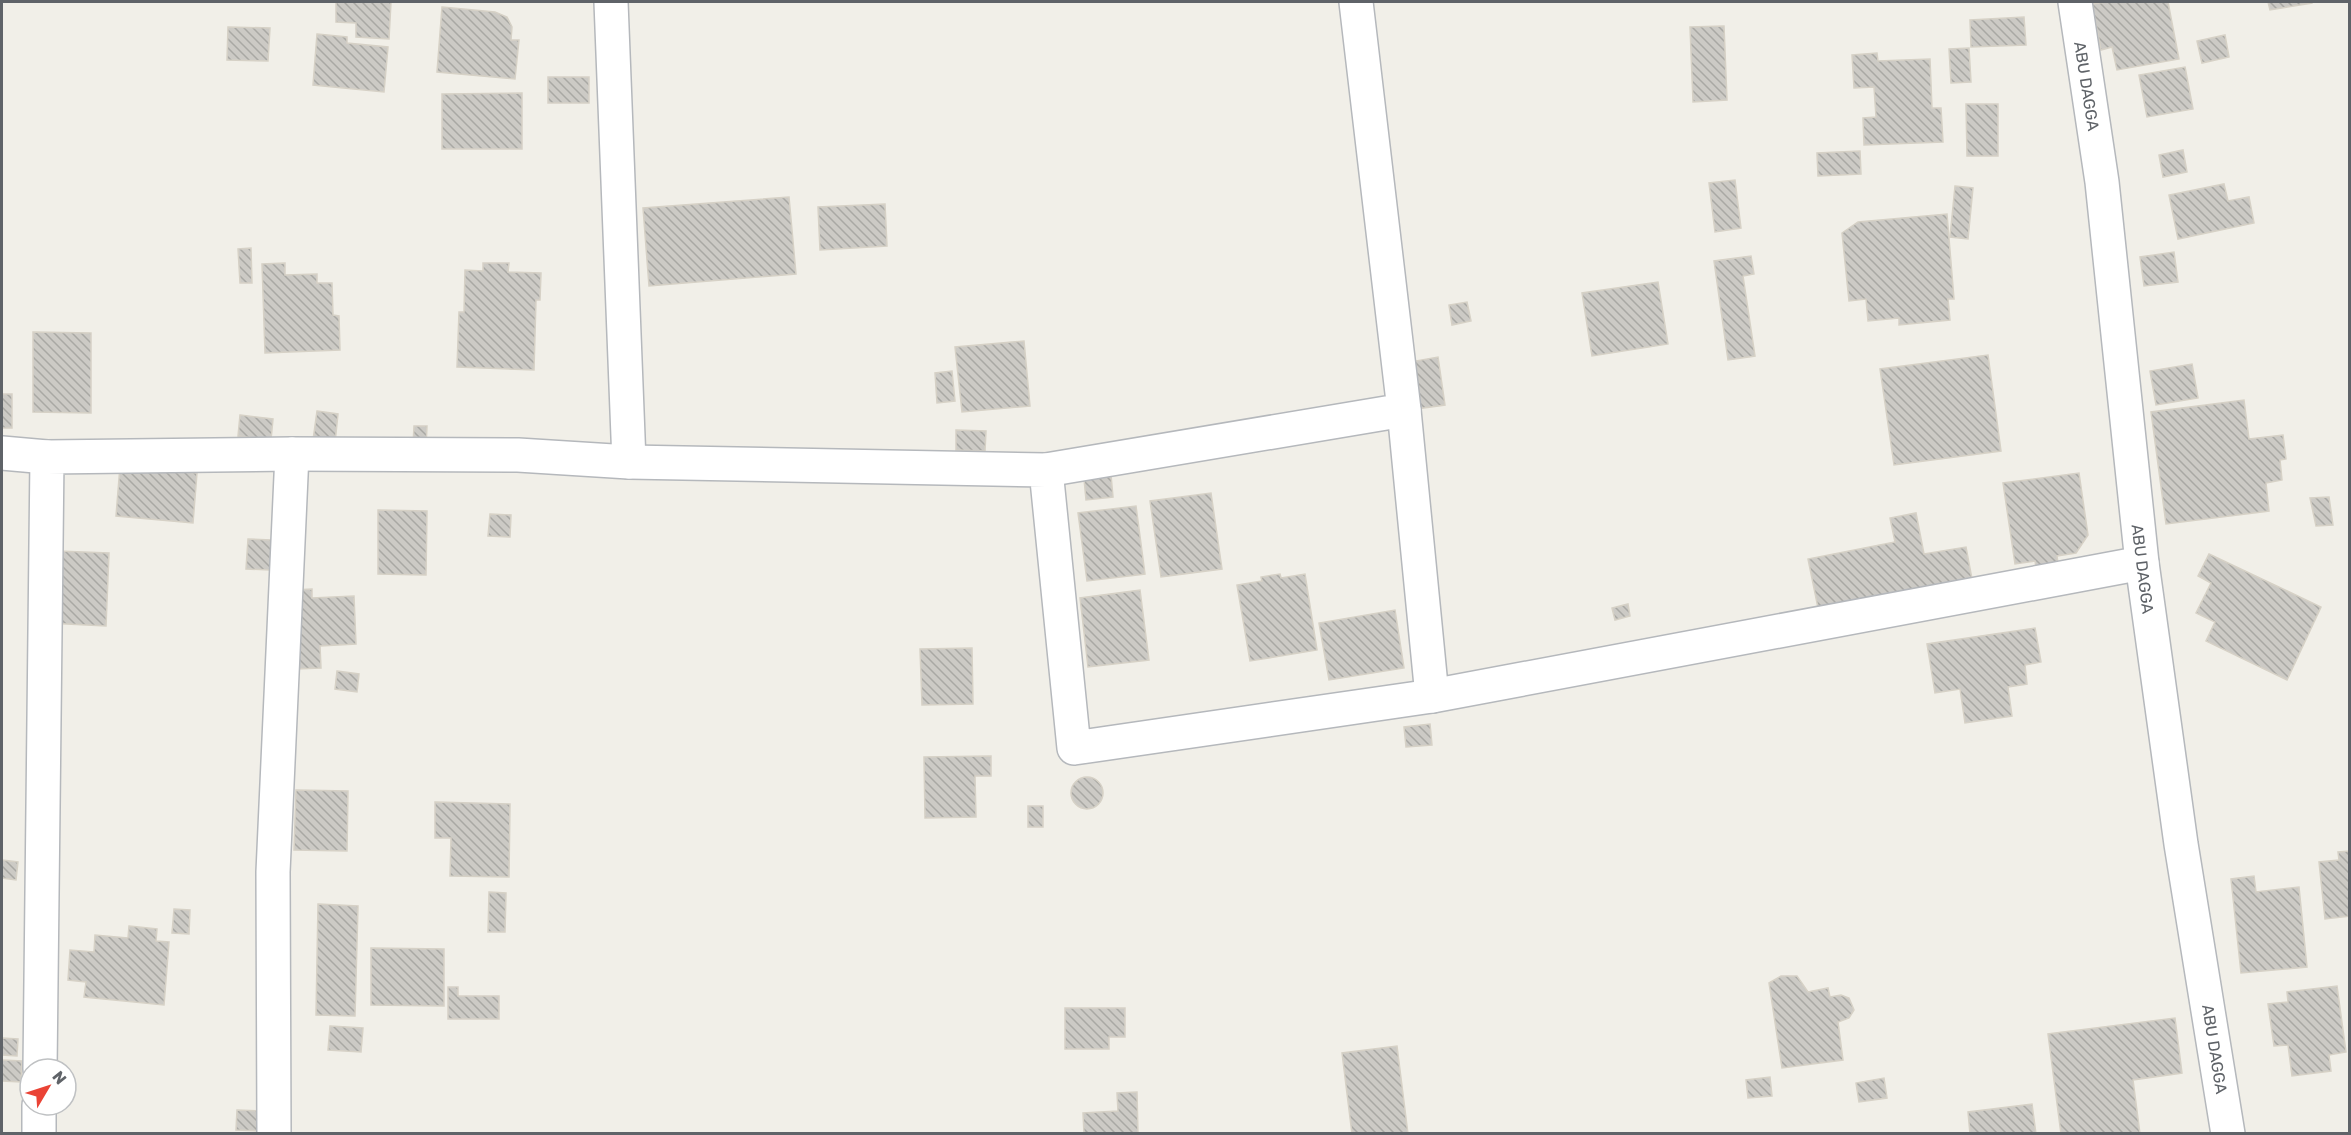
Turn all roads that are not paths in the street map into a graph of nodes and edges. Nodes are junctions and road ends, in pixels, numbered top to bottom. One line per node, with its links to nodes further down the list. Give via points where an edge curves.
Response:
1 (611, 2): 8 (street)
2 (1356, 2): 4 (street)
3 (2075, 2): 10 (street, ABU DAGGA, via 2102,182)
4 (1404, 410): 9 (street); 11 (street)
5 (2, 453): 7 (street)
6 (292, 454): 7 (street); 8 (street, via 518,455); 15 (street, via 273,872)
7 (47, 457): 12 (street)
8 (629, 462): 9 (street)
9 (1046, 470): 11 (street, via 1074,748)
10 (2142, 563): 11 (street); 16 (street, ABU DAGGA, via 2181,844)
11 (1432, 696)
12 (40, 1057)
13 (39, 1117): 14 (street)
14 (39, 1134)
15 (274, 1134)
16 (2229, 1134)

